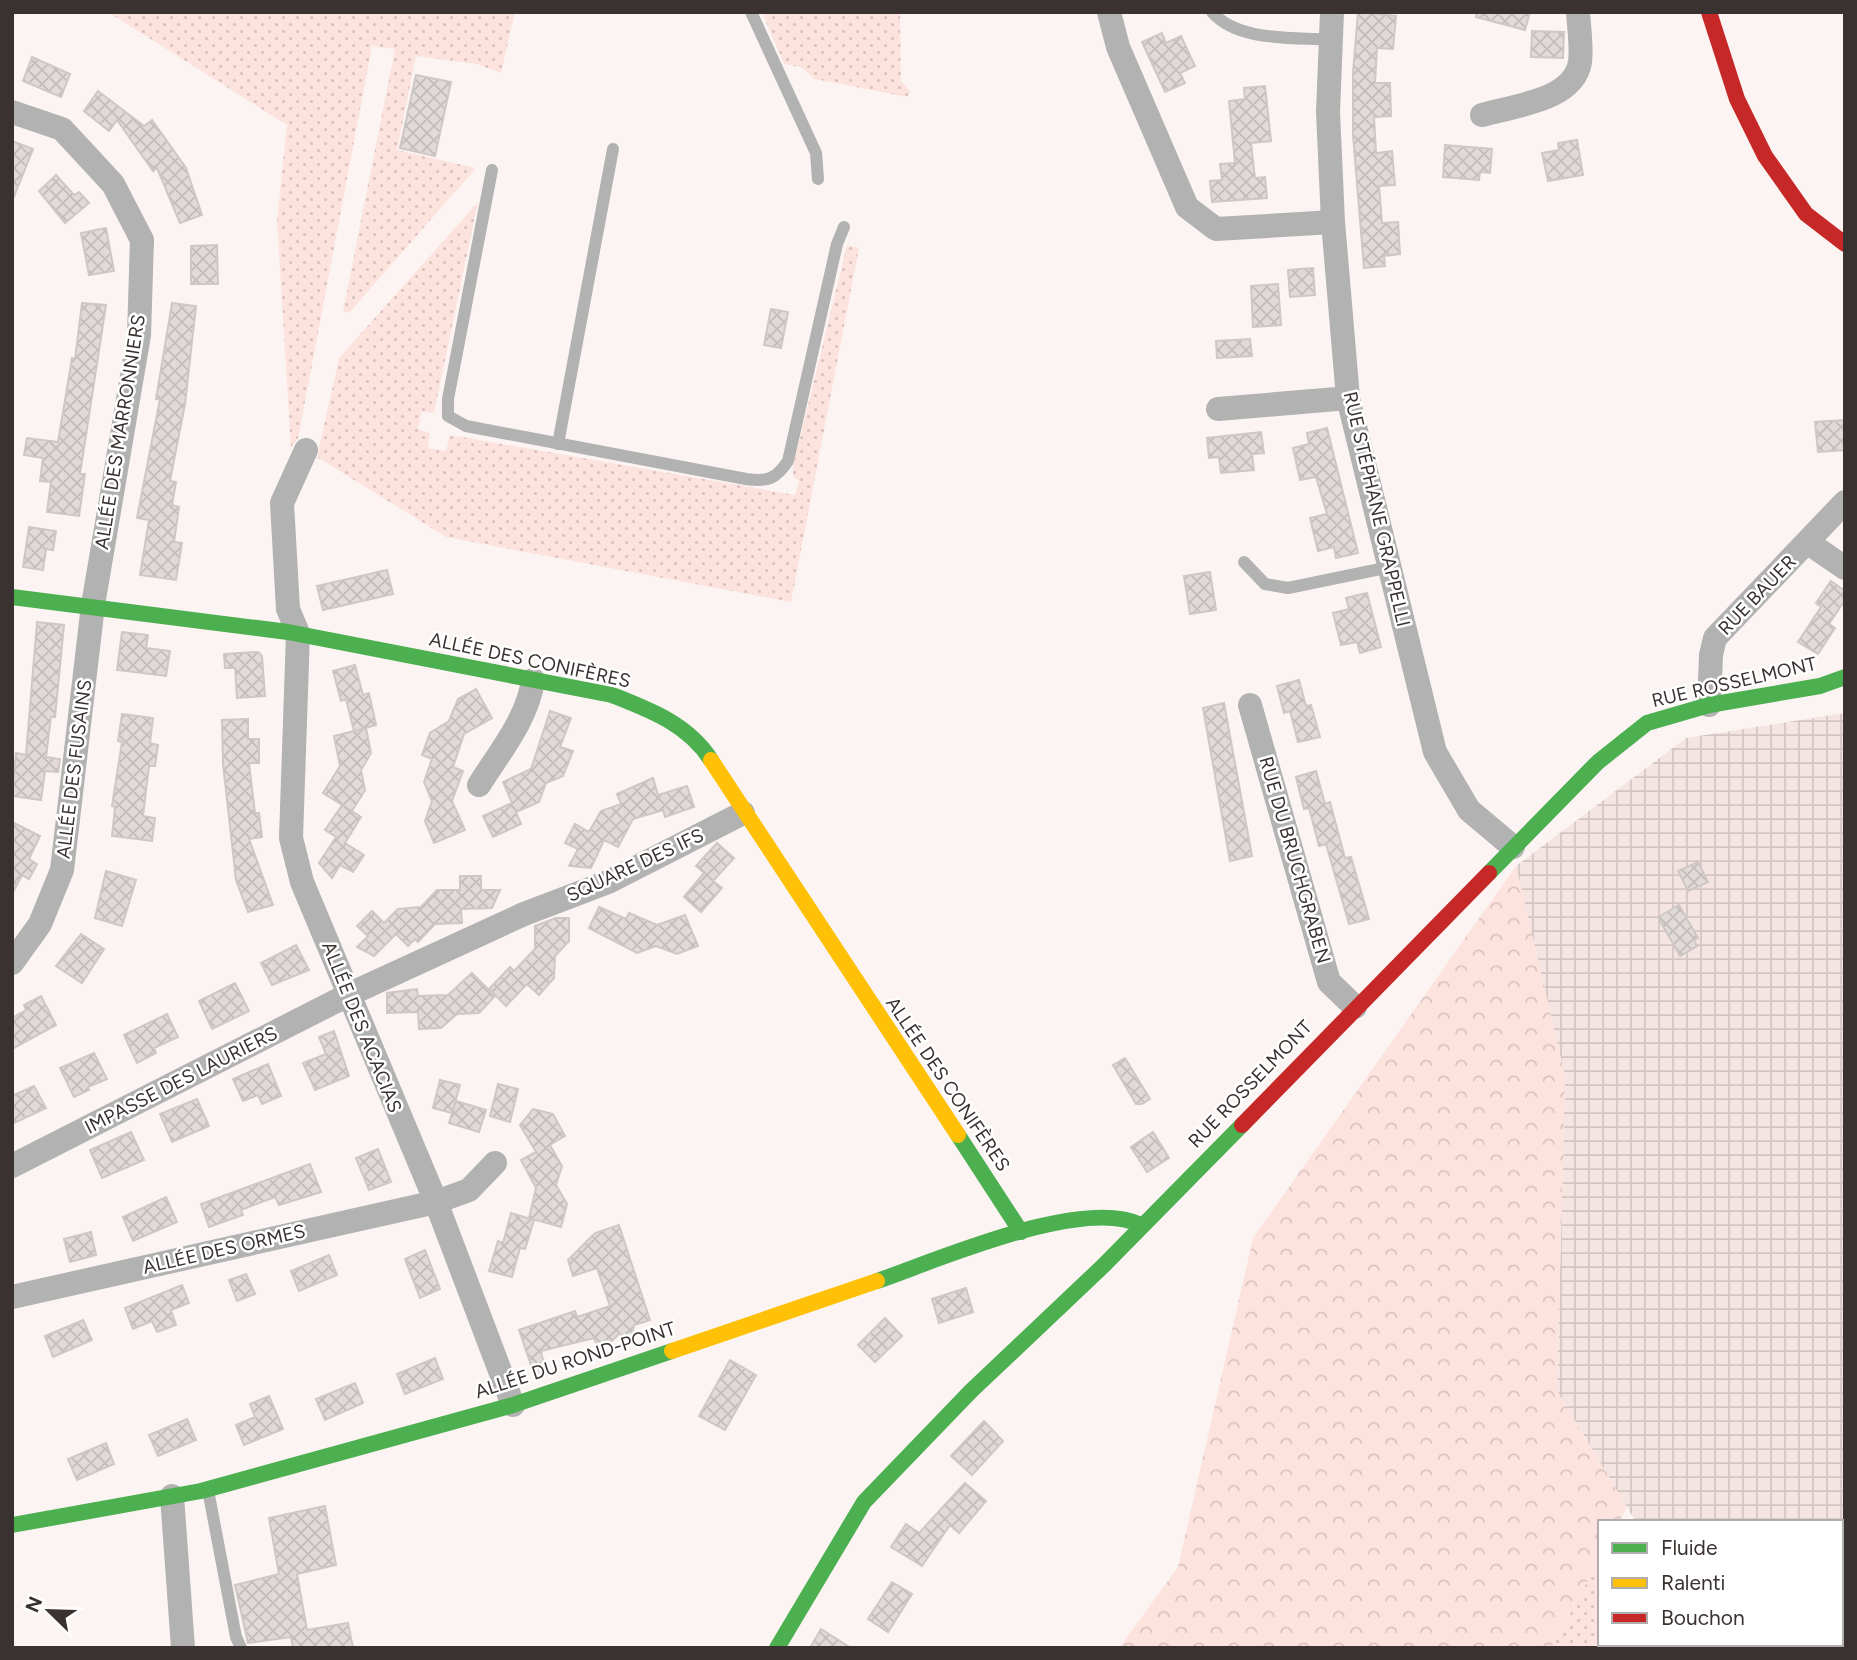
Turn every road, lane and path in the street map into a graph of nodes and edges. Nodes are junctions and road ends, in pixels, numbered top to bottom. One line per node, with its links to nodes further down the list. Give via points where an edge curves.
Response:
1 (751, 12): 12 (lane, via 816,153)
2 (1110, 12): 13 (street, via 1118,47 1187,207 1200,220 1216,229)
3 (1212, 12): 7 (lane, via 1218,19 1252,32)
4 (1332, 12): 7 (street, RUE STÉPHANE GRAPPELLI)
5 (1578, 12): 9 (street, via 1580,64 1571,82 1555,94)
6 (1709, 12): 15 (street, via 1737,99 1765,156 1805,214)
7 (1330, 40): 13 (street, RUE STÉPHANE GRAPPELLI)
8 (12, 112): 26 (street, ALLÉE DES MARRONNIERS, via 62,129 113,184 142,240 139,335)
9 (1482, 115)
10 (613, 149): 18 (lane)
11 (492, 170): 18 (lane, via 448,416 466,426)
12 (818, 179)
13 (1333, 222): 16 (street, RUE STÉPHANE GRAPPELLI)
14 (844, 227): 18 (lane, via 788,461 778,476 765,481 746,479)
15 (1845, 244)
16 (1348, 398): 17 (street); 23 (street, RUE STÉPHANE GRAPPELLI)
17 (1218, 409)
18 (558, 444)
19 (306, 450): 27 (street, ALLÉE DES ACACIAS, via 282,503 288,609)
20 (1845, 502): 21 (street, RUE BAUER)
21 (1807, 542): 24 (street); 31 (street, RUE BAUER, via 1715,638)
22 (1244, 562): 23 (lane, via 1265,584 1288,588)
23 (1390, 567): 34 (street, RUE STÉPHANE GRAPPELLI, via 1435,752 1469,810)
24 (1845, 568)
25 (12, 597): 26 (street, ALLÉE DES CONIFÈRES)
26 (93, 605): 27 (street, ALLÉE DES CONIFÈRES); 35 (street, ALLÉE DES FUSAINS, via 62,870 40,924)
27 (298, 634): 29 (street, ALLÉE DES CONIFÈRES); 36 (street, ALLÉE DES ACACIAS, via 291,838 302,882)
28 (1845, 677): 31 (street, RUE ROSSELMONT, via 1820,686)
29 (533, 680): 32 (street, via 526,705); 33 (street, ALLÉE DES CONIFÈRES, via 612,695 659,714 698,740)
30 (1250, 705): 37 (street, RUE DU BRUCHGRABEN, via 1329,982)
31 (1709, 705): 34 (street, RUE ROSSELMONT, via 1647,723 1598,762)
32 (479, 785)
33 (743, 813): 36 (street, SQUARE DES IFS, via 608,882 524,914); 42 (street, ALLÉE DES CONIFÈRES)
34 (1513, 847): 37 (street, RUE ROSSELMONT)
35 (12, 963)
36 (350, 994): 39 (street, IMPASSE DES LAURIERS); 40 (street, ALLÉE DES ACACIAS)
37 (1355, 1007): 41 (street, RUE ROSSELMONT)
38 (495, 1163): 40 (street, ALLÉE DES ORMES, via 469,1190)
39 (12, 1166)
40 (436, 1202): 43 (street, ALLÉE DES ORMES); 44 (street, ALLÉE DES ACACIAS)
41 (1141, 1225): 42 (street, ALLÉE DU ROND-POINT, via 1133,1219 1093,1216); 50 (street, RUE ROSSELMONT, via 864,1502)
42 (1021, 1232): 44 (street, ALLÉE DU ROND-POINT)
43 (12, 1297)
44 (513, 1405): 45 (street, ALLÉE DU ROND-POINT)
45 (208, 1489): 46 (street, ALLÉE DU ROND-POINT); 49 (lane)
46 (172, 1496): 47 (street, ALLÉE DU ROND-POINT); 48 (street)
47 (12, 1525)
48 (183, 1648)
49 (241, 1648)
50 (777, 1648)

